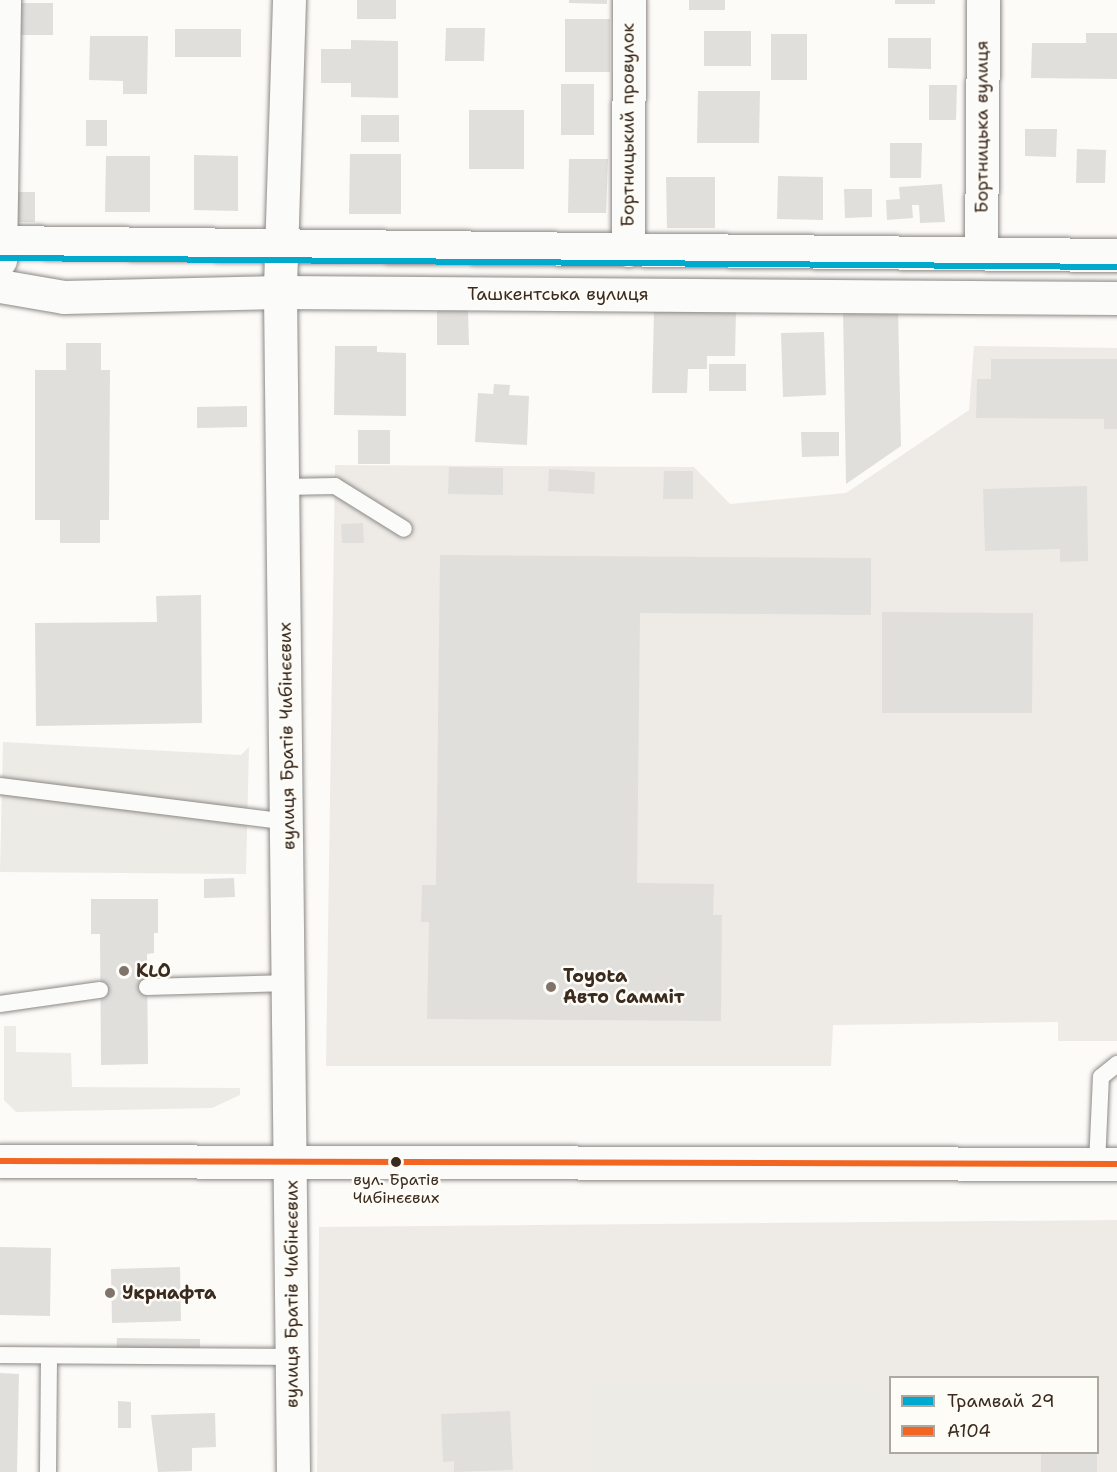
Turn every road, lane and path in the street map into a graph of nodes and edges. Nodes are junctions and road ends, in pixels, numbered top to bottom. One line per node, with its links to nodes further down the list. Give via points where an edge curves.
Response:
1 (4, 0): 6 (street)
2 (289, 0): 5 (street, вулиця Братів Чибінєєвих)
3 (629, 0): 7 (street, Бортницький провулок)
4 (983, 0): 8 (street, Бортницька вулиця)
5 (282, 246): 6 (street); 7 (street); 11 (street, вулиця Братів Чибінєєвих)
6 (1, 248)
7 (627, 250): 8 (street)
8 (981, 253): 9 (street)
9 (1117, 255)
10 (0, 286): 11 (street, Ташкентська вулиця, via 64,297)
11 (280, 292): 12 (street, Ташкентська вулиця); 13 (street, вулиця Братів Чибінєєвих)
12 (1117, 298)
13 (283, 487): 14 (lane, via 335,486); 16 (street, вулиця Братів Чибінєєвих)
14 (404, 529)
15 (0, 786): 16 (lane)
16 (288, 822): 17 (street, вулиця Братів Чибінєєвих)
17 (290, 983): 18 (lane); 23 (street, вулиця Братів Чибінєєвих)
18 (147, 987)
19 (100, 990): 20 (lane)
20 (0, 1004)
21 (1117, 1064): 24 (lane, via 1101,1077)
22 (0, 1161): 23 (street)
23 (291, 1163): 24 (street); 27 (street, вулиця Братів Чибінєєвих)
24 (1107, 1164)
25 (0, 1355): 26 (lane)
26 (50, 1356): 27 (lane); 28 (lane)
27 (293, 1357): 29 (street, вулиця Братів Чибінєєвих)
28 (48, 1472)
29 (292, 1472)

